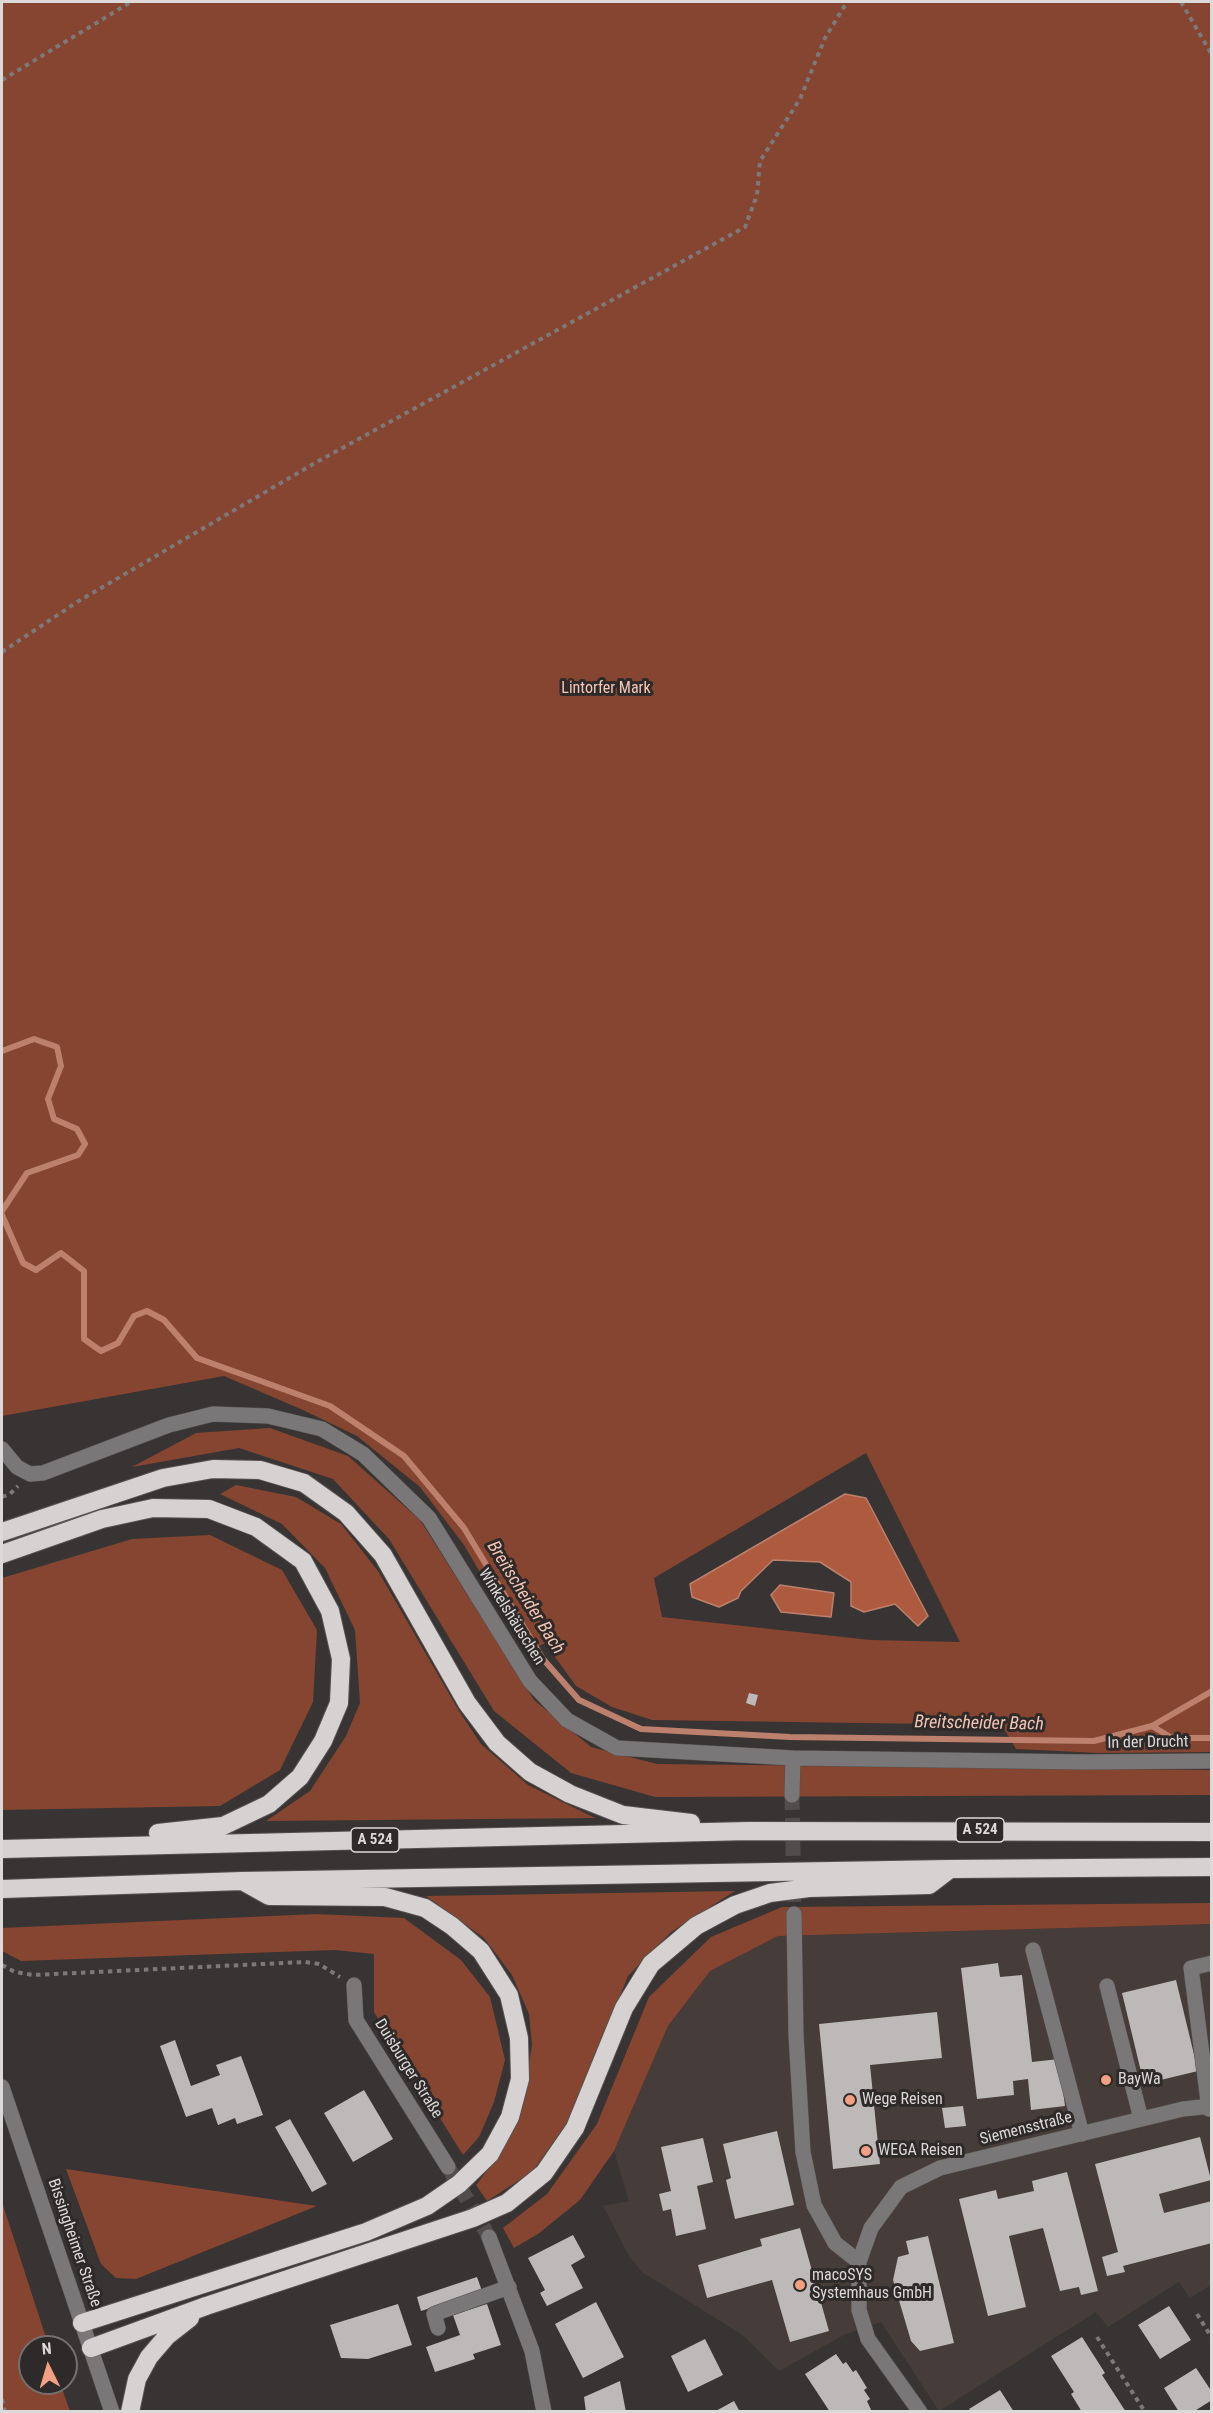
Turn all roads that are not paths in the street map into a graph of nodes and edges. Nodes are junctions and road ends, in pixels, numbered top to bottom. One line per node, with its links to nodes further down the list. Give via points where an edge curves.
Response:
1 (2, 1449): 4 (street, Winkelshäuschen, via 17,1467 30,1474 44,1473 158,1429 213,1414 268,1416 322,1429 363,1454 429,1518 530,1681 567,1720 616,1748)
2 (2, 1532): 8 (highway, via 163,1478 213,1469 260,1470 304,1483 345,1513 383,1555 467,1703 497,1743 531,1772 570,1794 623,1815)
3 (2, 1554): 10 (highway, via 102,1519 153,1508 210,1509 256,1527 303,1561 330,1611 341,1659 339,1703 323,1742 300,1777 269,1804 223,1826 179,1833 23,1836)
4 (793, 1758): 6 (street, Winkelshäuschen); 7 (street)
5 (1212, 1761): 6 (street, In der Drucht)
6 (1086, 1762)
7 (792, 1795)
8 (749, 1831): 9 (highway, A 524); 11 (highway, A 524)
9 (1212, 1832)
10 (2, 1841)
11 (2, 1849)
12 (1212, 1868): 13 (highway)
13 (950, 1869): 14 (highway); 29 (highway, via 929,1885 809,1888 770,1893 735,1905 696,1926 651,1964 624,2008 575,2128 544,2173 507,2203)
14 (242, 1881): 15 (highway); 30 (highway, via 269,1896 395,1899 425,1908 482,1951 509,1995 519,2038 520,2079 510,2117 490,2154 459,2184 427,2206 366,2232)
15 (2, 1889)
16 (794, 1914): 27 (street, via 803,2152 814,2205 835,2244)
17 (1033, 1950): 24 (street)
18 (1212, 1963): 22 (street, via 1191,1968)
19 (354, 1984): 25 (street, Duisburger Straße, via 356,2020)
20 (1107, 1986): 23 (street)
21 (2, 2086): 30 (street, Bissingheimer Straße)
22 (1210, 2107): 23 (street, Siemensstraße)
23 (1141, 2119): 24 (street, Siemensstraße)
24 (1082, 2133): 27 (street, Siemensstraße, via 940,2168 901,2187 871,2228)
25 (448, 2167)
26 (489, 2237): 28 (street)
27 (859, 2262): 36 (street, Siemensstraße, via 859,2310 868,2339)
28 (509, 2287): 31 (street, via 434,2314); 35 (street, via 532,2351)
29 (206, 2307): 32 (highway); 34 (highway, via 167,2336 149,2357 137,2379)
30 (82, 2323): 32 (street, Bissingheimer Straße)
31 (438, 2328)
32 (91, 2348): 33 (street, Bissingheimer Straße)
33 (112, 2412)
34 (130, 2412)
35 (544, 2412)
36 (920, 2412)

